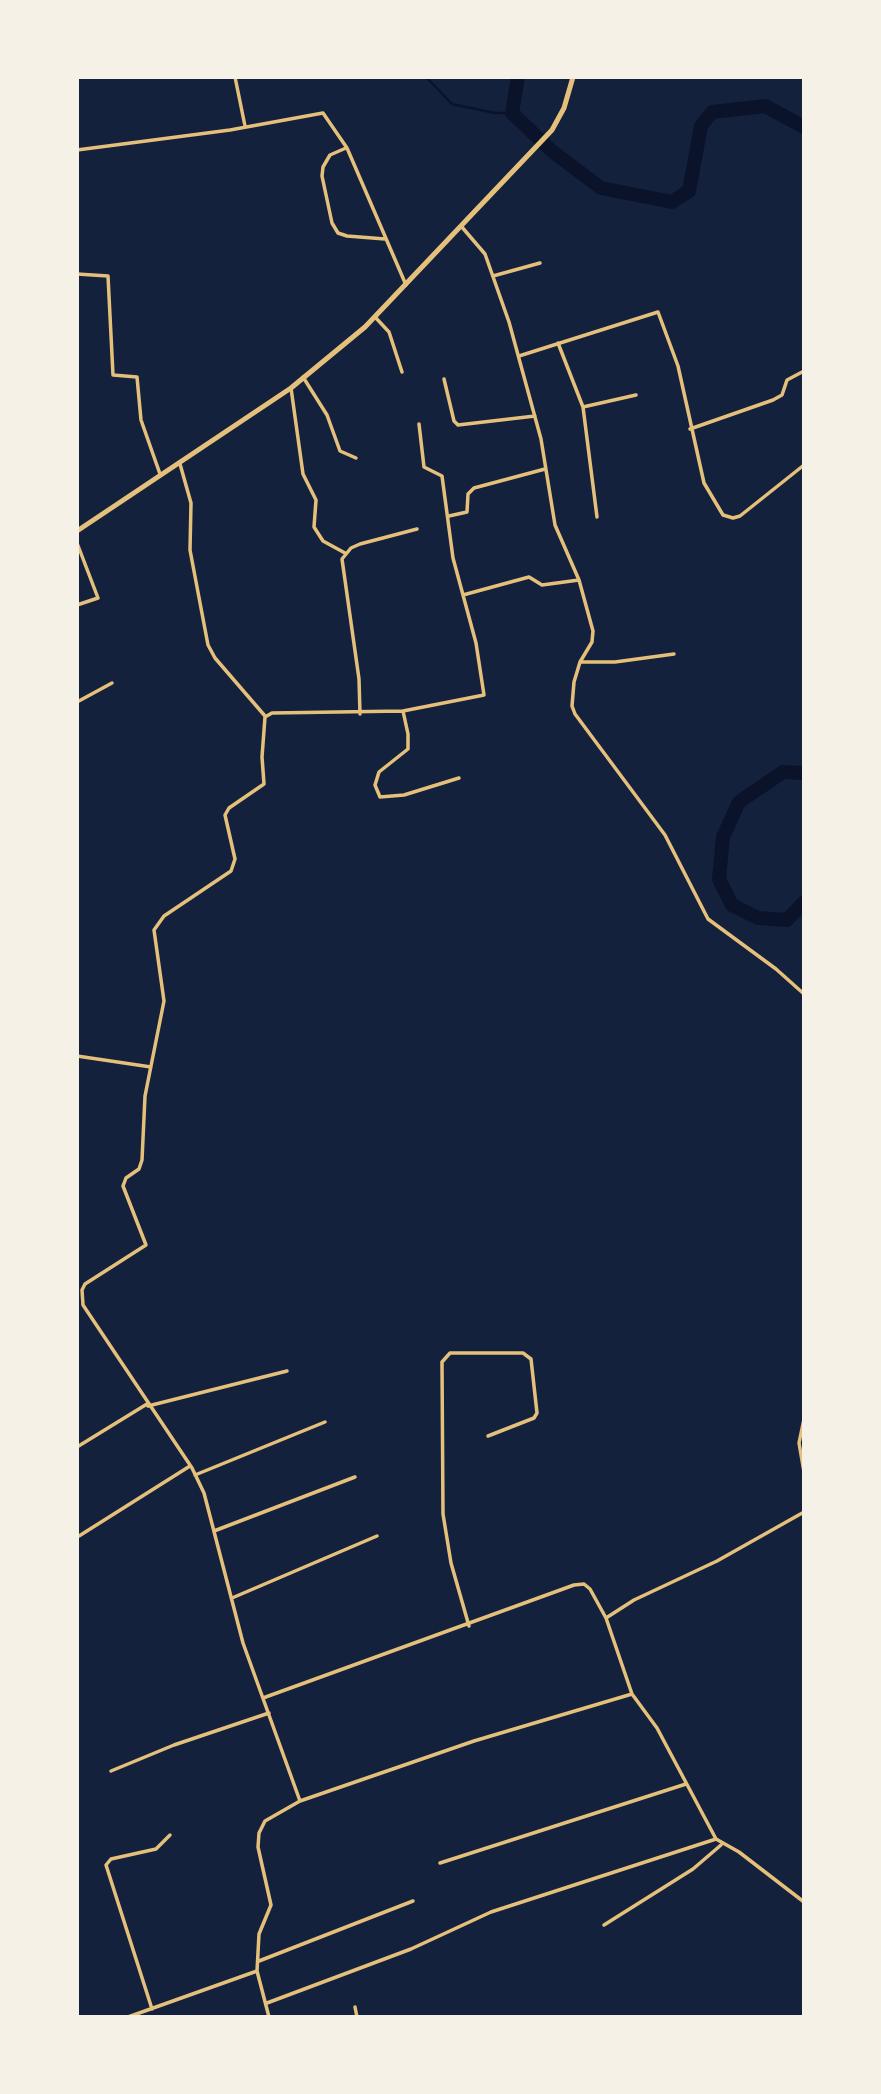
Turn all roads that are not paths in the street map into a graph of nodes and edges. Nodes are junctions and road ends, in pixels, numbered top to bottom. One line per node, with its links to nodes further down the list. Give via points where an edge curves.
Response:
1 (236, 77): 3 (street)
2 (573, 77): 6 (main road, via 552,130)
3 (245, 127): 4 (street, via 323,113); 5 (street)
4 (346, 148): 7 (street); 7 (street, via 330,155 323,167 332,223 338,233 347,236)
5 (77, 150)
6 (460, 224): 10 (street, via 485,254); 11 (main road)
7 (385, 239): 11 (street)
8 (540, 263): 10 (street)
9 (77, 274): 29 (street, via 109,279 113,375 137,377 141,420)
10 (493, 276): 14 (street)
11 (406, 285): 12 (main road)
12 (375, 317): 16 (street, via 389,332); 17 (main road)
13 (558, 343): 14 (street); 21 (street); 24 (street, via 658,312 678,366)
14 (519, 356): 22 (street)
15 (804, 371): 24 (street, via 787,380 782,395 773,400)
16 (402, 372)
17 (303, 377): 19 (main road); 25 (street, via 327,415 340,451)
18 (444, 379): 22 (street, via 455,424)
19 (291, 387): 26 (main road); 35 (street, via 303,474 316,500 314,527 323,541)
20 (636, 395): 21 (street)
21 (583, 407): 31 (street)
22 (536, 416): 28 (street)
23 (419, 424): 30 (street, via 424,467 442,476)
24 (690, 429): 27 (street, via 704,482 726,517 740,516)
25 (356, 458)
26 (179, 462): 29 (main road); 45 (street, via 191,503 190,550 208,645)
27 (804, 465)
28 (545, 469): 30 (street, via 474,488 468,494 467,512); 36 (street, via 558,535)
29 (160, 474): 33 (main road)
30 (449, 516): 37 (street)
31 (597, 517)
32 (417, 529): 35 (street, via 374,539)
33 (77, 531)
34 (77, 543): 38 (street, via 98,598)
35 (345, 553): 44 (street, via 342,559)
36 (579, 580): 37 (street, via 541,585 529,578); 40 (street, via 594,636)
37 (463, 595): 43 (street, via 484,695)
38 (77, 605)
39 (674, 654): 40 (street)
40 (580, 662): 47 (street, via 572,706 665,835 708,919)
41 (113, 683): 42 (street)
42 (77, 702)
43 (403, 711): 44 (street); 46 (street, via 408,749 379,772 375,785 380,797 404,796)
44 (360, 714): 45 (street, via 296,712)
45 (265, 717): 49 (street, via 264,784 229,808 225,816 234,859 231,871 156,922 153,938 164,1001)
46 (459, 778)
47 (804, 994)
48 (77, 1056): 49 (street)
49 (151, 1067): 51 (street, via 142,1160 123,1186 146,1245 85,1284 81,1297)
50 (287, 1371): 51 (street)
51 (148, 1405): 55 (street); 56 (street)
52 (804, 1419): 57 (street, via 800,1443)
53 (325, 1422): 58 (street)
54 (488, 1436): 66 (street, via 537,1413 531,1359 523,1353 450,1353 442,1362 443,1514)
55 (77, 1447)
56 (190, 1466): 58 (street); 62 (street)
57 (804, 1472)
58 (195, 1475): 61 (street)
59 (355, 1477): 61 (street)
60 (804, 1512): 65 (street)
61 (214, 1531): 64 (street)
62 (79, 1536)
63 (377, 1536): 64 (street)
64 (232, 1598): 68 (street)
65 (606, 1618): 66 (street, via 590,1589 579,1584); 67 (street)
66 (469, 1626): 68 (street)
67 (632, 1694): 71 (street, via 657,1728); 72 (street)
68 (263, 1698): 69 (street)
69 (269, 1713): 70 (street); 72 (street)
70 (111, 1771)
71 (686, 1784): 74 (street); 76 (street)
72 (300, 1801): 80 (street, via 265,1821 259,1833 271,1905 259,1934)
73 (170, 1835): 84 (street, via 156,1849 111,1859 106,1865)
74 (716, 1839): 75 (street); 82 (street, via 491,1912 411,1949)
75 (722, 1845): 78 (street, via 739,1852); 79 (street, via 693,1869)
76 (440, 1863)
77 (413, 1901): 80 (street)
78 (804, 1902)
79 (604, 1925)
80 (259, 1961): 81 (street)
81 (257, 1971): 82 (street); 84 (street)
82 (267, 2003): 86 (street)
83 (355, 2007): 87 (street)
84 (152, 2009): 85 (street)
85 (128, 2017)
86 (270, 2017)
87 (357, 2017)

